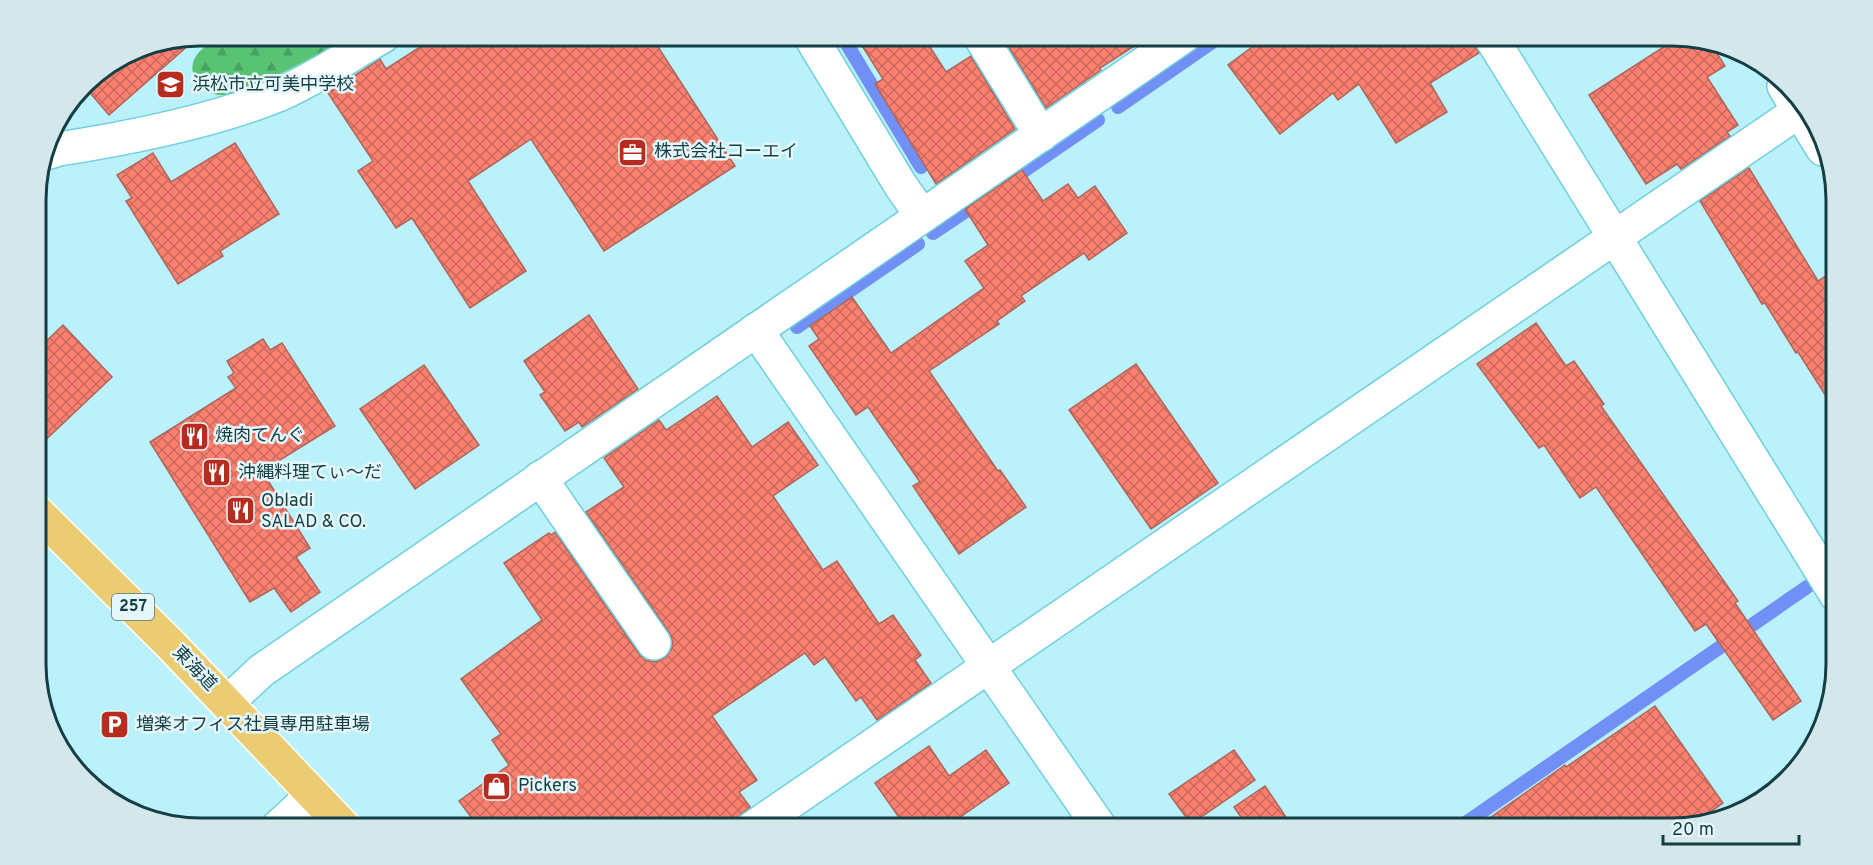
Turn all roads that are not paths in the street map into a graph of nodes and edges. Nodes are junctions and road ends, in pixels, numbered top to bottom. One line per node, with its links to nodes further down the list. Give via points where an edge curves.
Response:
1 (986, 46): 7 (street)
2 (1169, 46): 7 (street)
3 (1496, 46): 10 (street)
4 (364, 47): 8 (street, via 312,78 244,107 141,135)
5 (816, 47): 9 (street)
6 (1789, 100): 10 (street)
7 (1041, 135): 9 (street)
8 (55, 151)
9 (922, 216): 11 (street)
10 (1615, 237): 14 (street); 16 (street)
11 (756, 330): 12 (street); 16 (street)
12 (540, 478): 15 (street); 17 (street, via 261,671)
13 (46, 521): 17 (highway, 東海道 / 257)
14 (1826, 578)
15 (654, 643)
16 (988, 666): 21 (street); 22 (street)
17 (227, 703): 18 (highway, 東海道 / 257)
18 (313, 795): 19 (street); 20 (highway, 東海道 / 257)
19 (288, 818)
20 (335, 818)
21 (767, 818)
22 (1093, 818)

